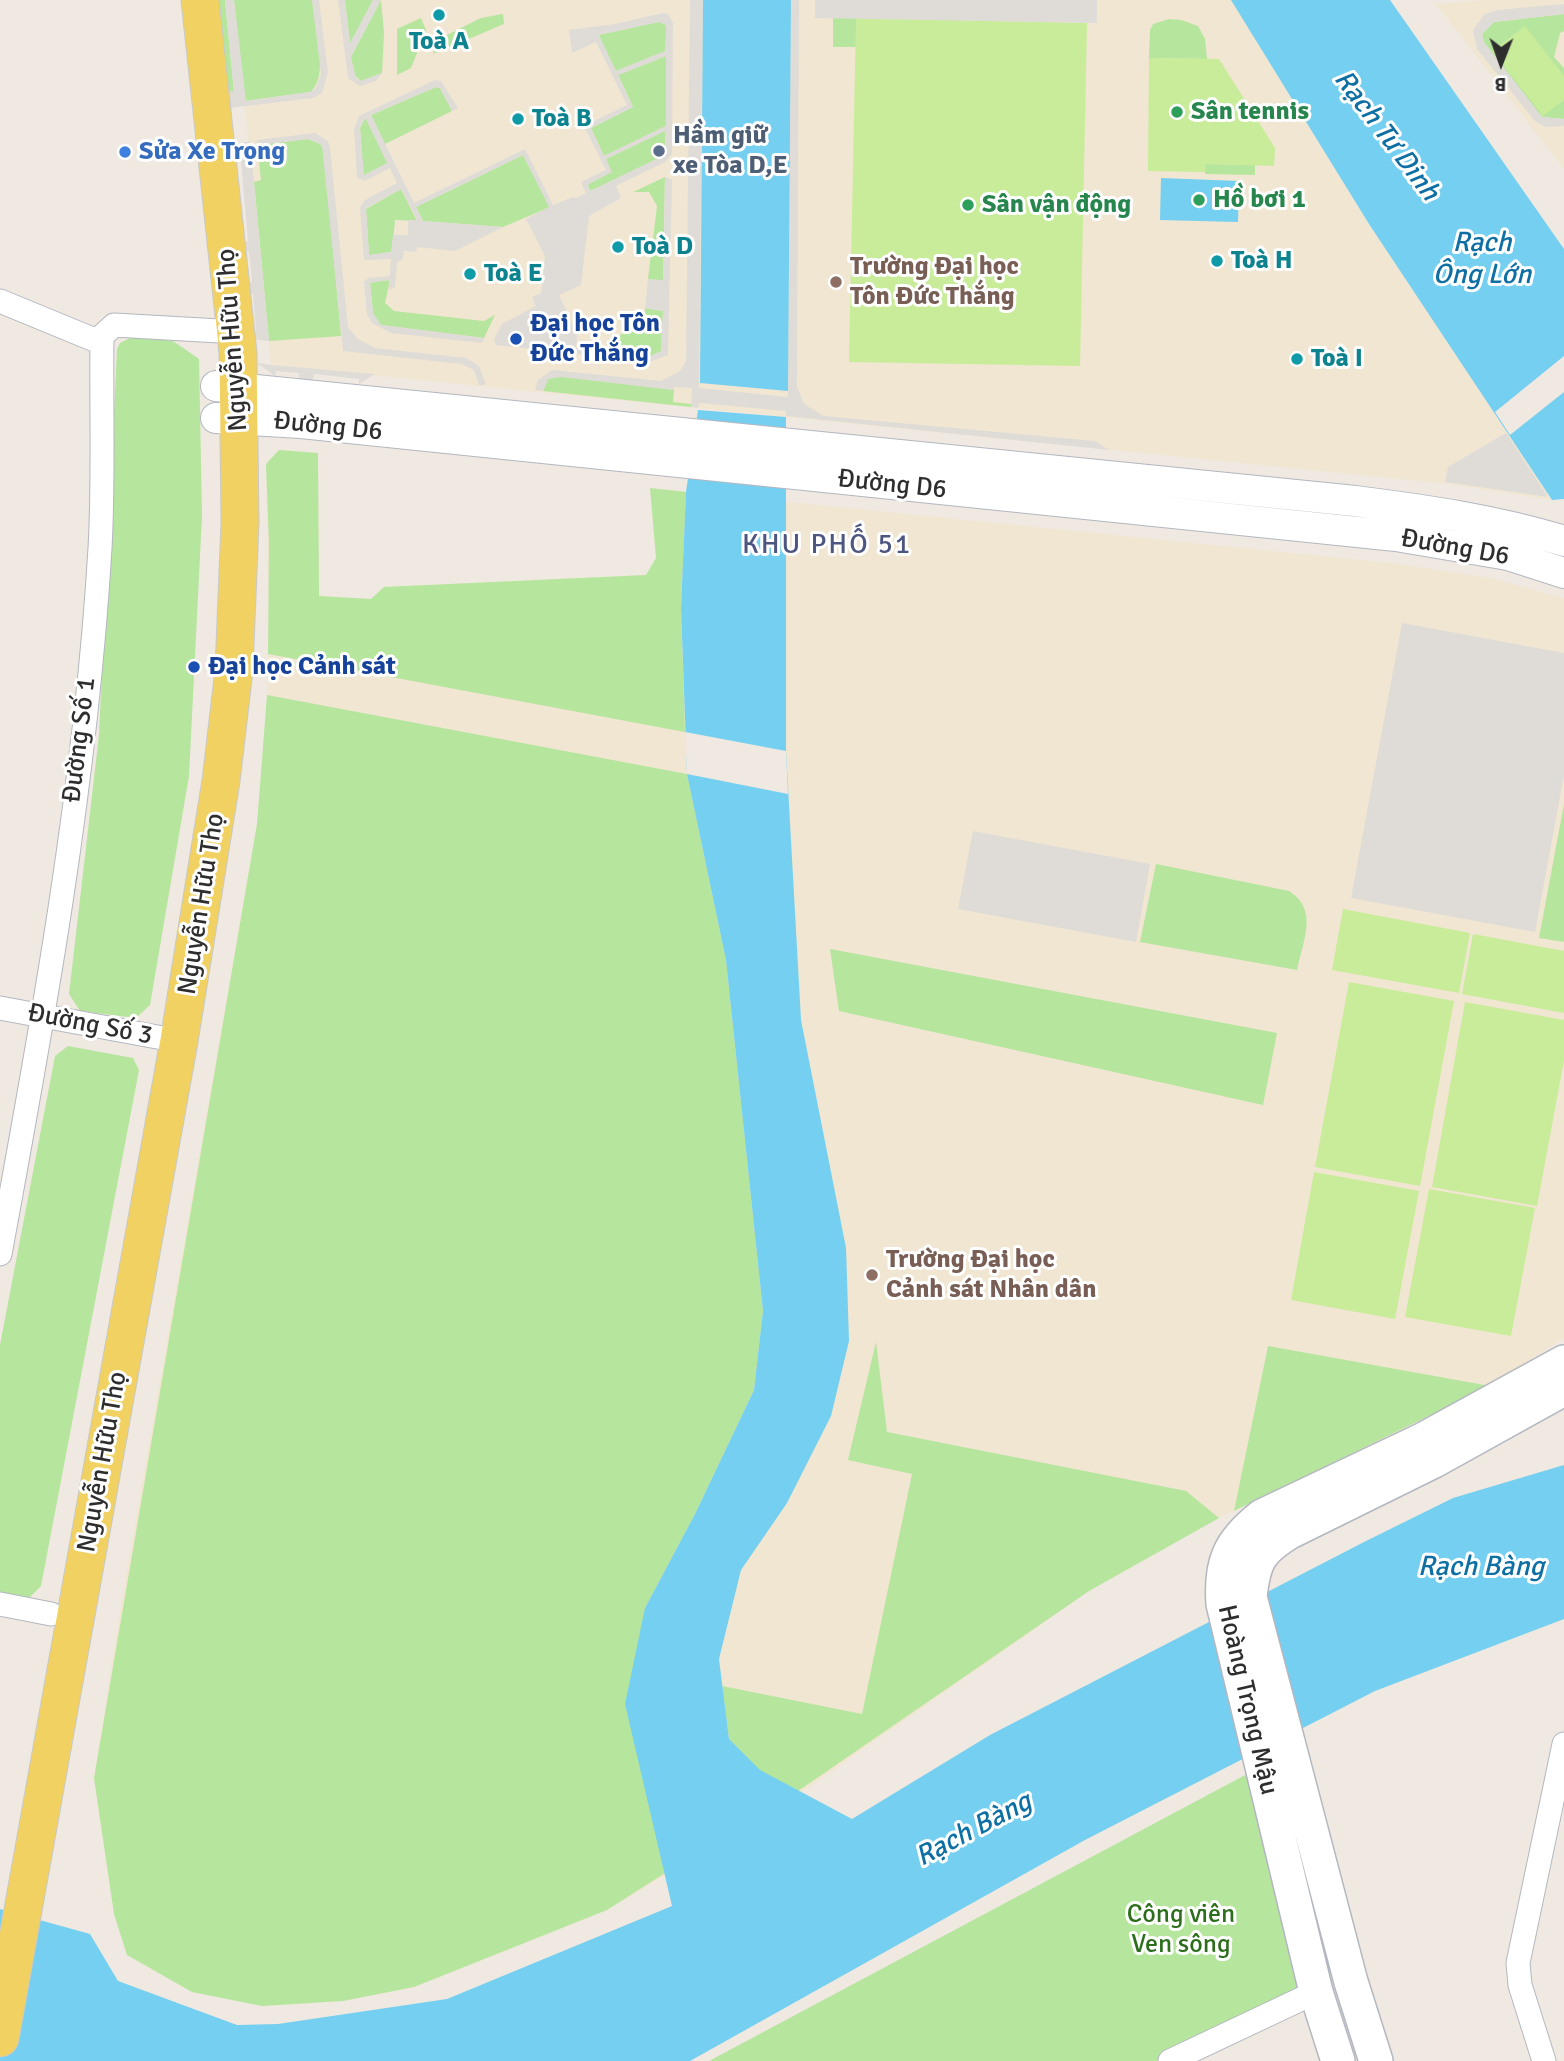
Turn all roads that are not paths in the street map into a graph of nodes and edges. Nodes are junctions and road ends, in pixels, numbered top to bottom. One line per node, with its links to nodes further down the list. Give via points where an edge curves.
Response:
1 (177, 0): 4 (main road, Nguyễn Hữu Thọ)
2 (200, 0): 4 (main road, Nguyễn Hữu Thọ)
3 (0, 301): 5 (street)
4 (225, 332): 5 (street, via 114,325 105,330); 6 (main road, Nguyễn Hữu Thọ)
5 (102, 343): 14 (street, Đường Số 1, via 100,547 83,730)
6 (228, 402): 7 (street, Đường D6, via 676,432); 8 (street, Đường D6, via 673,464); 15 (main road, Nguyễn Hữu Thọ, via 240,523 234,670 221,781)
7 (848, 450): 8 (street); 9 (street, Đường D6)
8 (844, 480): 10 (street, Đường D6)
9 (1432, 511): 10 (street); 11 (street, Đường D6)
10 (1427, 540): 12 (street, Đường D6, via 1508,555)
11 (1564, 541)
12 (1564, 573)
13 (0, 1009): 14 (street, Đường Số 3)
14 (44, 1016): 15 (street, Đường Số 3); 16 (street, Đường Số 1)
15 (170, 1040): 21 (main road, Nguyễn Hữu Thọ); 24 (main road, Nguyễn Hữu Thọ)
16 (0, 1254)
17 (1564, 1362): 19 (main road, Hoàng Trọng Mậu)
18 (1564, 1389): 19 (main road, Hoàng Trọng Mậu)
19 (1428, 1450): 23 (main road, Hoàng Trọng Mậu, via 1269,1545 1253,1566 1250,1597)
20 (0, 1604): 21 (street)
21 (51, 1614): 24 (main road, Nguyễn Hữu Thọ)
22 (1564, 1744): 31 (street, via 1518,1963 1520,1985)
23 (1283, 1786): 26 (main road, Hoàng Trọng Mậu); 30 (main road, Hoàng Trọng Mậu)
24 (31, 1796): 25 (main road); 27 (main road)
25 (0, 1897)
26 (1317, 1992): 28 (street); 29 (main road, Hoàng Trọng Mậu)
27 (0, 2038)
28 (1170, 2061)
29 (1338, 2061)
30 (1376, 2061)
31 (1544, 2061)

